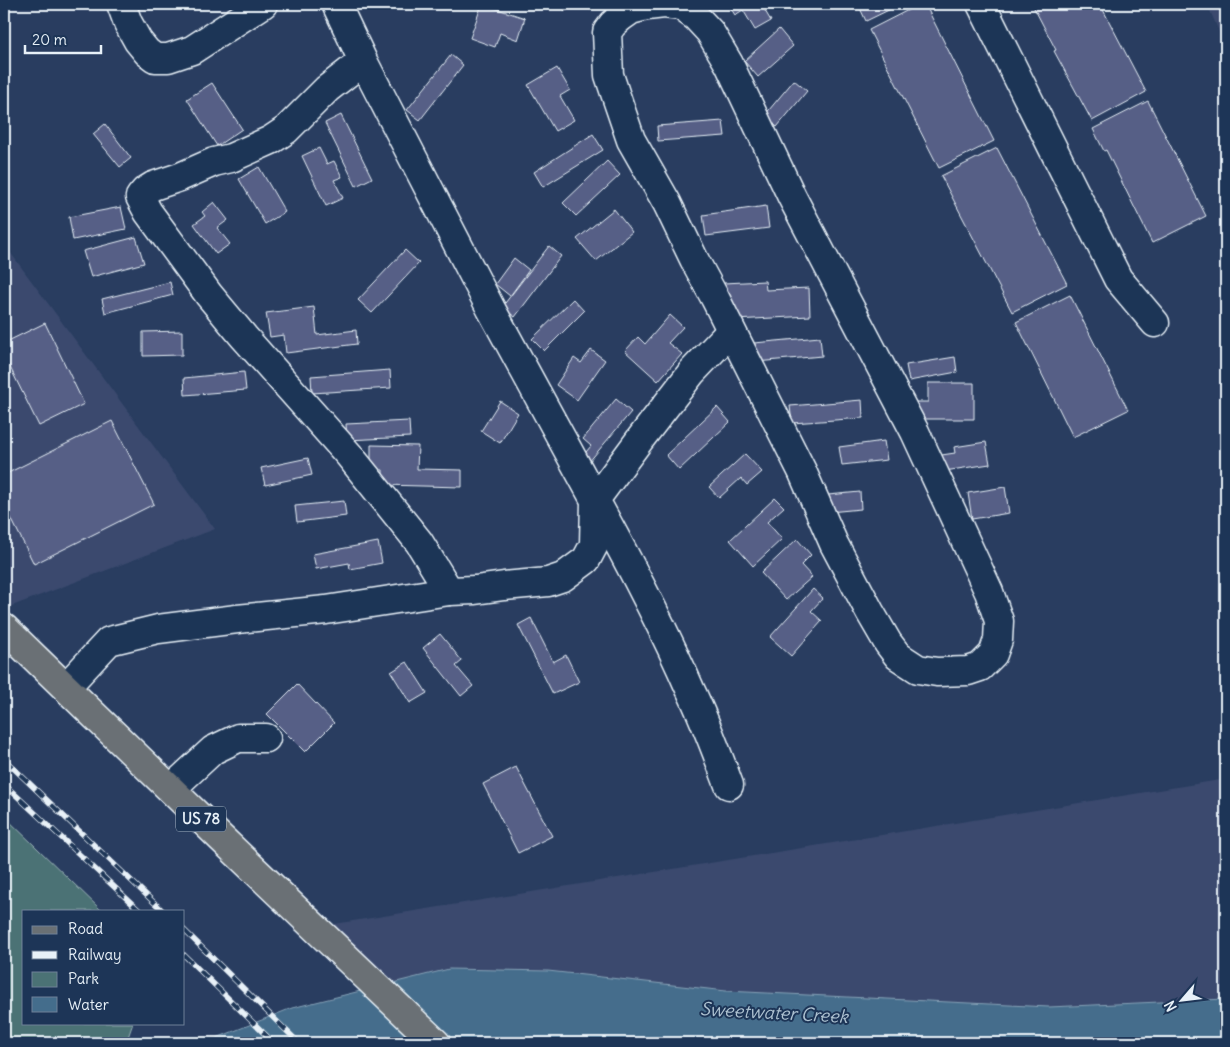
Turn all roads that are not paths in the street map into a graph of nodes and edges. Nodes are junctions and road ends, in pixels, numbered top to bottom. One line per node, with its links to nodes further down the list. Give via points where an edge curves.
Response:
1 (121, 4): 2 (street, via 138,41 155,58 168,58 192,50)
2 (263, 4)
3 (336, 4): 5 (street)
4 (981, 4): 6 (street, via 1118,279)
5 (363, 60): 8 (street, via 491,309); 9 (street, via 271,140 153,186 140,197 209,295 349,455 419,542)
6 (1155, 323)
7 (731, 331): 7 (street, via 667,203 631,140 609,75 608,32 631,10 664,4 681,6 696,16 710,32 729,64 792,196 915,432 989,592 999,621 998,640 993,654 980,667 968,671 937,672 918,669 898,656 834,544 802,471); 8 (street, via 692,372)
8 (595, 500): 9 (street, via 594,545 586,560 563,577 548,582); 13 (street, via 660,624)
9 (449, 591): 11 (street, via 326,610 158,628 109,641)
10 (4, 628): 11 (main road, US 78)
11 (66, 687): 14 (main road, US 78)
12 (266, 738): 14 (street, via 238,738 213,750)
13 (730, 785)
14 (171, 789): 15 (main road, US 78)
15 (436, 1043)

